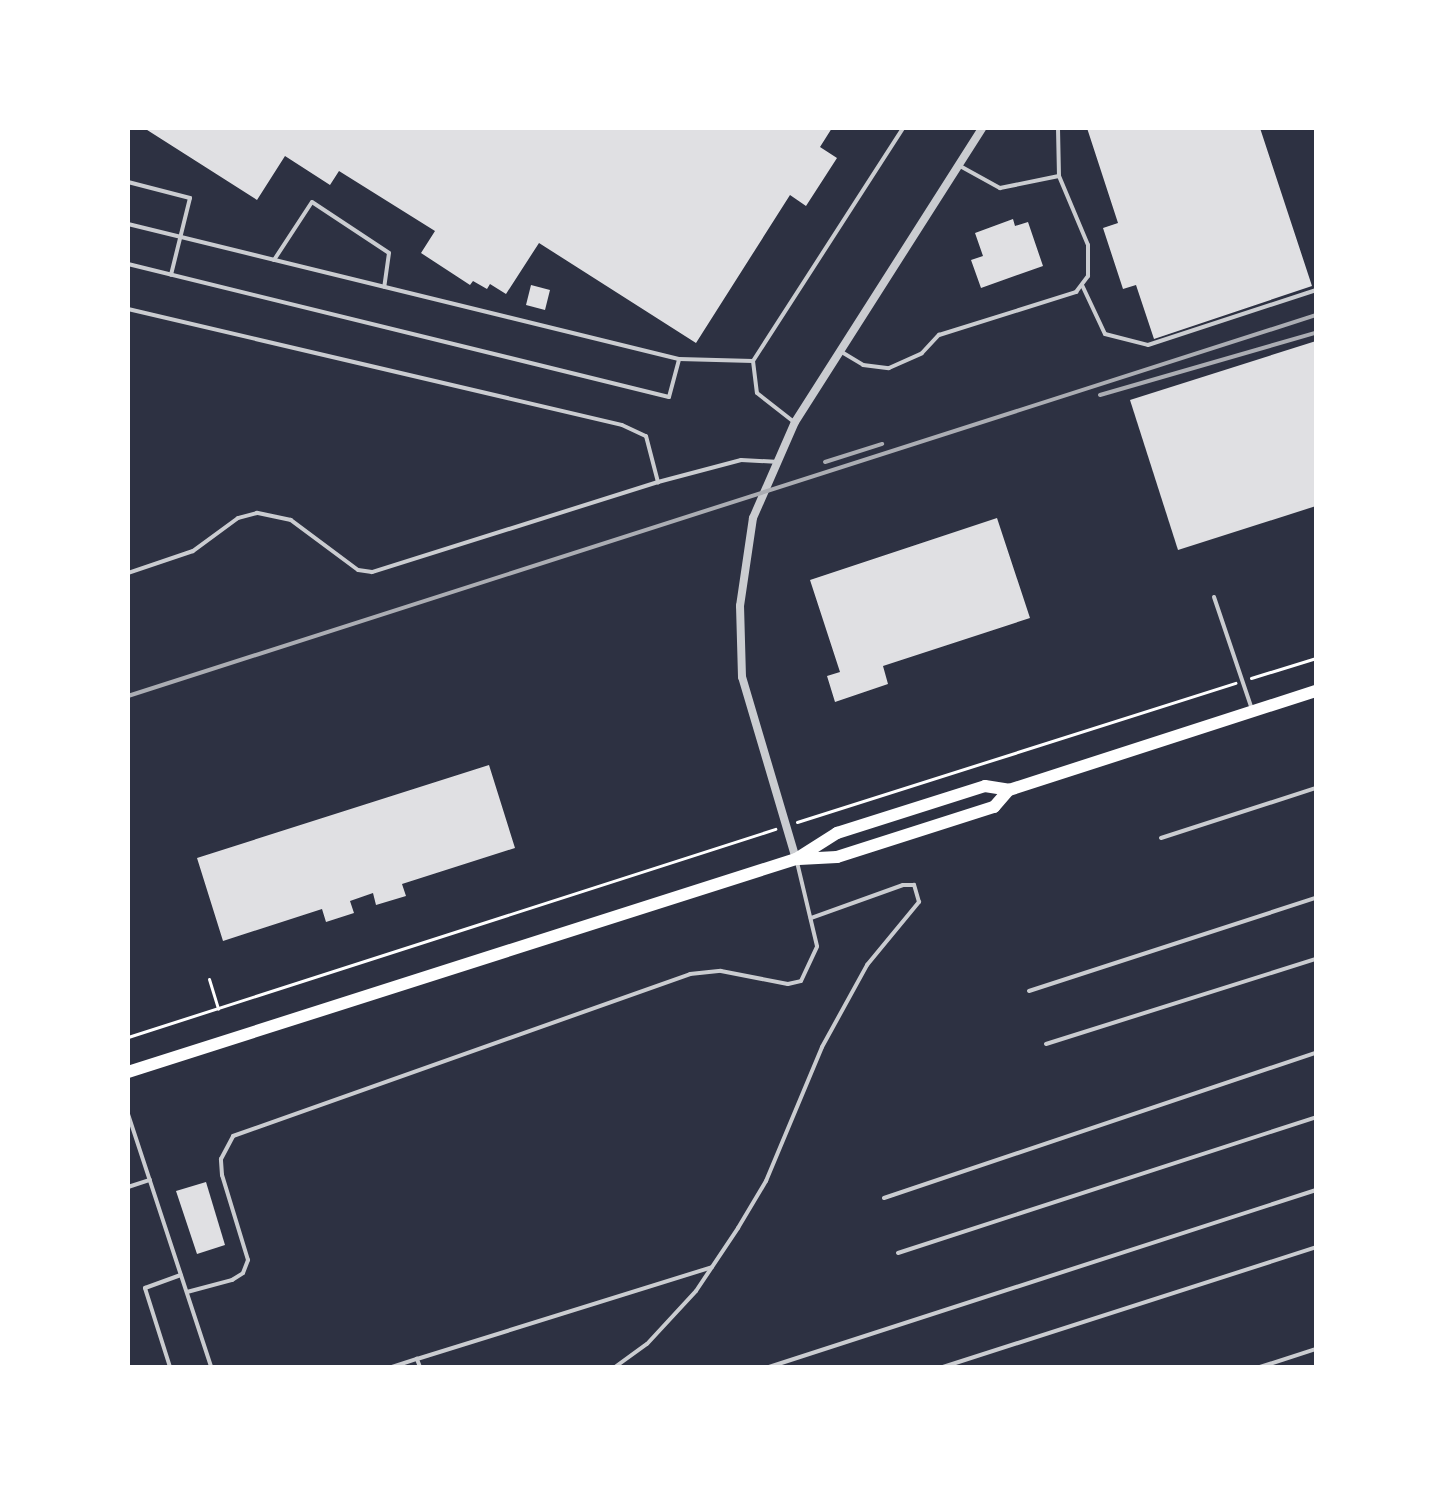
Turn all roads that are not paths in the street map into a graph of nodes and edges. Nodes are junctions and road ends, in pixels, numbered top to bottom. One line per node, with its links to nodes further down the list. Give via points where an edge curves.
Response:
1 (903, 128): 18 (lane)
2 (982, 128): 4 (street)
3 (1058, 128): 5 (lane)
4 (958, 165): 5 (lane, via 1000,188); 16 (street)
5 (1059, 176): 12 (lane, via 1088,245)
6 (128, 182): 8 (lane, via 190,198)
7 (128, 224): 8 (lane)
8 (180, 237): 9 (lane); 11 (lane)
9 (274, 260): 13 (lane); 13 (lane, via 312,202 389,253)
10 (128, 264): 11 (lane)
11 (171, 275): 17 (lane, via 669,397)
12 (1082, 285): 14 (lane, via 1105,334 1148,345); 16 (lane, via 1069,297 939,335 922,353 889,368 863,365)
13 (384, 287): 17 (lane)
14 (1316, 290)
15 (128, 309): 21 (lane, via 622,425 646,436)
16 (840, 351): 19 (street)
17 (679, 359): 18 (lane)
18 (753, 361): 19 (lane, via 757,393)
19 (795, 422): 20 (street)
20 (775, 462): 21 (lane, via 741,460); 29 (street, via 745,554 739,641 747,704)
21 (658, 482): 22 (lane, via 372,572 358,570 291,520 257,513 238,518 193,551)
22 (128, 573)
23 (1214, 597): 25 (lane)
24 (1316, 691): 25 (main road)
25 (1253, 712): 27 (main road)
26 (1316, 788): 28 (lane)
27 (1009, 790): 29 (main road, via 985,786 837,833); 29 (main road, via 994,807 937,826 837,857)
28 (1161, 838)
29 (796, 859): 31 (lane); 36 (main road)
30 (1316, 898): 33 (lane)
31 (811, 918): 45 (lane, via 903,885 914,885 919,902 867,965 822,1047 766,1181); 47 (lane, via 817,946 801,981 788,984 721,971 690,974 245,1128 233,1136 221,1159 248,1260 243,1273 232,1280)
32 (1316, 959): 34 (lane)
33 (1029, 991)
34 (1046, 1044)
35 (1316, 1053): 42 (lane)
36 (128, 1072)
37 (128, 1114): 39 (lane)
38 (1316, 1117): 44 (lane)
39 (150, 1180): 40 (lane); 46 (lane)
40 (128, 1187)
41 (1316, 1190): 55 (lane)
42 (884, 1198)
43 (1316, 1247): 56 (lane)
44 (898, 1253)
45 (712, 1267): 49 (lane); 54 (lane, via 647,1344)
46 (181, 1275): 47 (lane); 50 (lane, via 145,1288)
47 (187, 1292): 51 (lane)
48 (1316, 1349): 57 (lane)
49 (417, 1359): 52 (lane); 53 (lane)
50 (170, 1367)
51 (211, 1367)
52 (392, 1367)
53 (420, 1367)
54 (615, 1367)
55 (769, 1367)
56 (943, 1367)
57 (1260, 1367)

